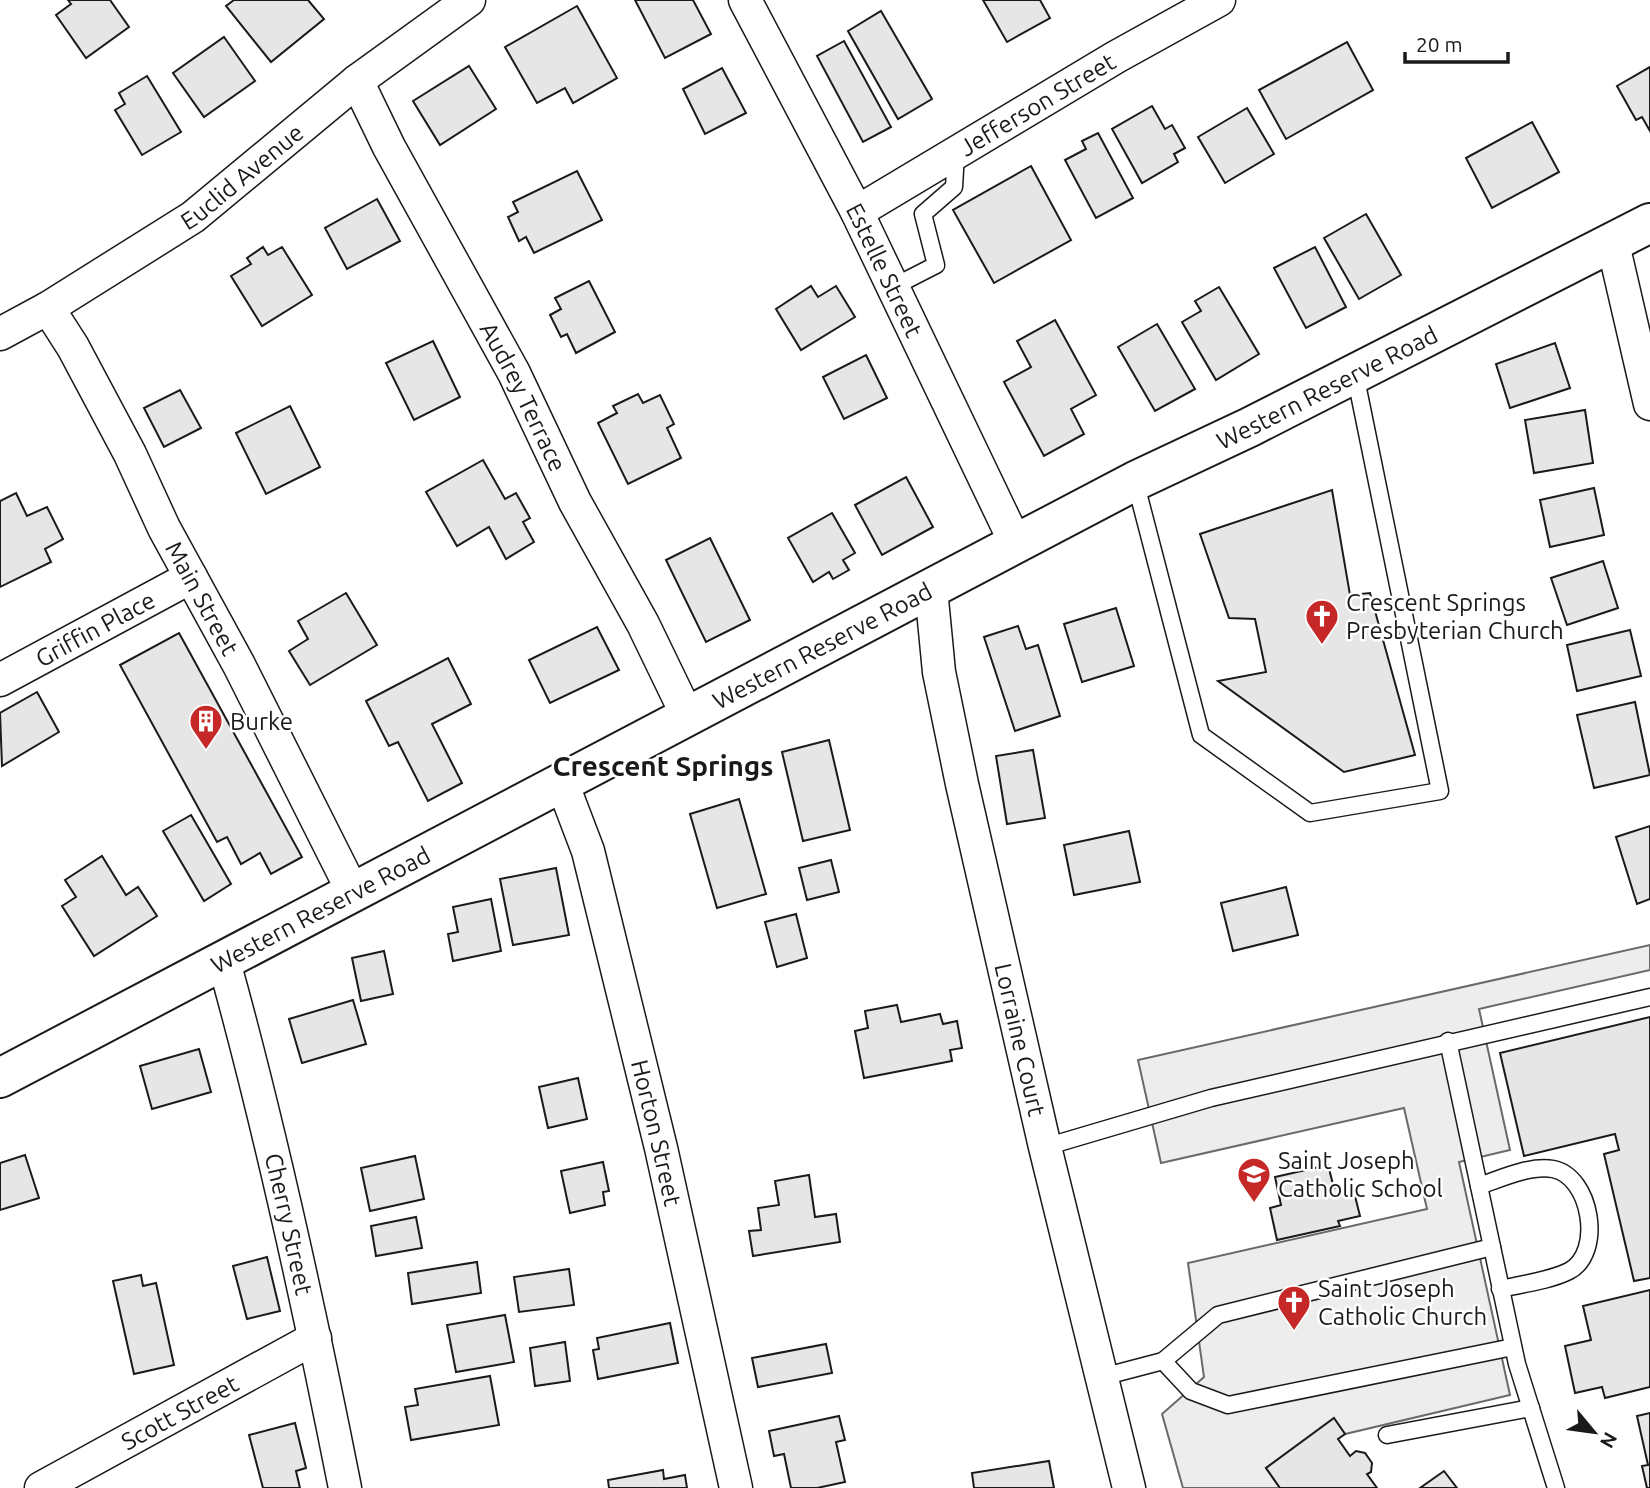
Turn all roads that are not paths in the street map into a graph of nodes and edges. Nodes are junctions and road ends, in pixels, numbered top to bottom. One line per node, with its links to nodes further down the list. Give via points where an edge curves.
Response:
1 (469, 0): 4 (street, Euclid Avenue)
2 (745, 0): 6 (street, Estelle Street)
3 (1219, 0): 5 (street, Jefferson Street)
4 (357, 81): 10 (street, Euclid Avenue, via 192,217); 19 (street, Audrey Terrace, via 514,373 575,502 643,624)
5 (956, 150): 6 (street, Jefferson Street); 9 (lane, via 954,187 923,214 936,265)
6 (857, 212): 9 (street, Estelle Street)
7 (1650, 223): 8 (street, Western Reserve Road)
8 (1613, 244): 12 (street, Western Reserve Road); 13 (street)
9 (893, 287): 15 (street, Estelle Street)
10 (48, 309): 11 (street, Euclid Avenue); 16 (street, Main Street, via 124,442)
11 (0, 334)
12 (1354, 374): 14 (street, Western Reserve Road); 14 (lane, via 1440,791 1310,813 1201,735)
13 (1650, 404)
14 (1135, 481): 15 (street, Western Reserve Road)
15 (1016, 544): 17 (street, Western Reserve Road)
16 (191, 577): 18 (street, Griffin Place); 21 (street, Main Street)
17 (931, 589): 19 (street, Western Reserve Road); 26 (street, Lorraine Court, via 939,672 962,785)
18 (0, 680)
19 (687, 716): 20 (street, Western Reserve Road)
20 (561, 780): 21 (street, Western Reserve Road); 38 (street, Horton Street, via 588,852 638,1054)
21 (354, 892): 22 (street, Western Reserve Road)
22 (224, 962): 25 (street, Western Reserve Road); 30 (street, Cherry Street, via 255,1072)
23 (1650, 997): 24 (lane)
24 (1448, 1041): 26 (lane, via 1211,1098); 27 (lane)
25 (0, 1078)
26 (1045, 1147): 33 (street, Lorraine Court)
27 (1479, 1186): 28 (lane); 29 (lane, via 1522,1172 1552,1170 1570,1178 1590,1214 1588,1247 1571,1270)
28 (1492, 1247): 29 (lane); 32 (lane, via 1218,1315)
29 (1500, 1289): 31 (lane)
30 (315, 1338): 36 (street, Scott Street); 37 (street, Cherry Street)
31 (1513, 1347): 32 (lane, via 1228,1405 1191,1391); 34 (lane)
32 (1163, 1361): 33 (lane)
33 (1102, 1377): 39 (street, Lorraine Court)
34 (1531, 1408): 35 (lane); 40 (lane)
35 (1387, 1435)
36 (41, 1488)
37 (345, 1488)
38 (736, 1488)
39 (1129, 1488)
40 (1556, 1488)

